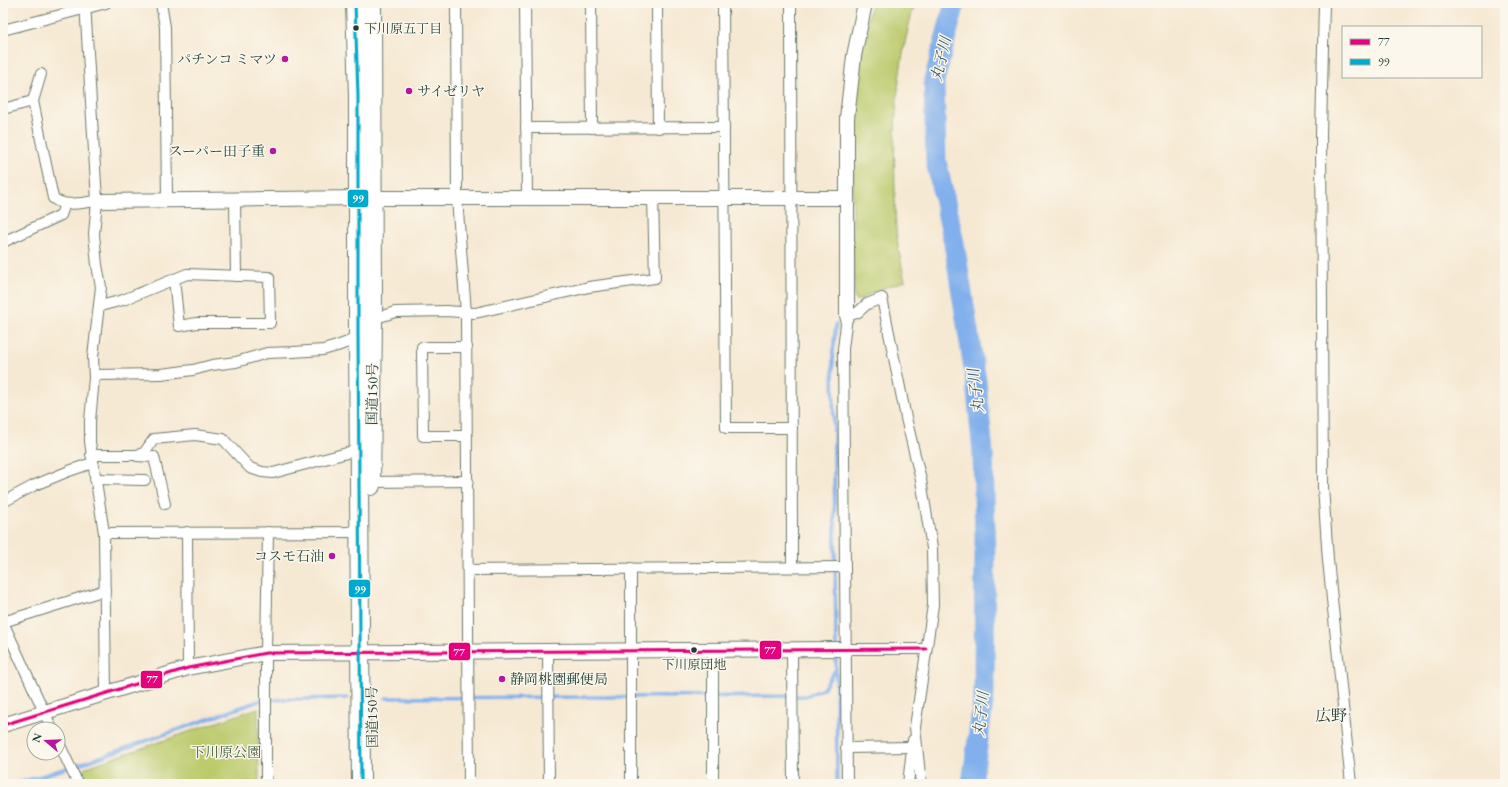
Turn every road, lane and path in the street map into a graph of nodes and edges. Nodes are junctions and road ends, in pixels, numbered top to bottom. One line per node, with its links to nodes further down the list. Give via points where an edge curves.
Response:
1 (106, 3): 13 (street)
2 (161, 3): 27 (street, via 165,28)
3 (355, 3): 22 (highway, 国道150号)
4 (372, 3): 22 (highway, 国道150号)
5 (456, 3): 29 (street)
6 (525, 3): 18 (street)
7 (591, 3): 19 (street)
8 (657, 3): 20 (street)
9 (723, 3): 21 (street)
10 (791, 3): 25 (street)
11 (865, 3): 26 (street, via 854,56 847,118)
12 (1324, 3): 93 (street, via 1321,134 1323,487)
13 (85, 6): 14 (street); 31 (street)
14 (3, 30)
15 (41, 74): 16 (street)
16 (34, 101): 17 (street); 32 (street, via 52,198)
17 (3, 109)
18 (526, 128): 19 (street); 30 (street)
19 (592, 128): 20 (street)
20 (658, 128): 21 (street)
21 (724, 128): 24 (street)
22 (365, 198): 28 (street); 29 (street); 39 (highway, 国道150号); 40 (highway, 国道150号)
23 (653, 198): 24 (street); 30 (street); 37 (street, via 655,278 589,287 493,310)
24 (725, 198): 25 (street); 43 (street, via 726,428)
25 (791, 198): 26 (street); 43 (street)
26 (847, 198): 38 (street)
27 (167, 199): 28 (street); 31 (street)
28 (235, 199): 34 (street)
29 (457, 199): 30 (street); 37 (street)
30 (527, 199)
31 (97, 201): 32 (street); 36 (street, via 94,234 96,265 101,287)
32 (65, 204): 33 (street, via 61,215)
33 (3, 242)
34 (236, 276): 35 (street, via 187,274); 35 (street, via 269,277 270,323 197,323 179,326)
35 (174, 279): 36 (street, via 123,300)
36 (100, 306): 42 (street, via 93,357)
37 (466, 312): 39 (street, via 395,312); 41 (street)
38 (847, 316): 59 (street, via 844,349); 64 (street, via 882,298 921,480 932,548 933,605)
39 (373, 319): 51 (highway, 国道150号)
40 (358, 333): 42 (street, via 348,342 330,348 267,353 194,370 161,374); 45 (highway, 国道150号)
41 (467, 347): 44 (street); 44 (street, via 422,347 423,436)
42 (94, 375): 47 (street, via 90,421)
43 (792, 428): 58 (street)
44 (467, 436): 50 (street)
45 (358, 450): 46 (street, via 273,473 250,468 223,439 212,437 188,435 154,439 144,452); 57 (highway, 国道150号)
46 (136, 455): 47 (street); 53 (street, via 154,457)
47 (92, 459): 48 (street); 52 (street)
48 (95, 479): 49 (street); 54 (street)
49 (145, 480)
50 (468, 481): 51 (street); 61 (street)
51 (371, 482): 70 (highway, 国道150号)
52 (3, 502)
53 (165, 504)
54 (104, 532): 55 (street); 62 (street)
55 (187, 532): 56 (street); 72 (street)
56 (268, 532): 57 (street); 71 (street)
57 (360, 532): 70 (highway, 国道150号)
58 (792, 567): 59 (street); 60 (street)
59 (844, 567): 63 (street)
60 (631, 568): 61 (street); 65 (street)
61 (468, 570): 68 (street)
62 (105, 590): 73 (street); 74 (street, via 3,622)
63 (845, 649): 64 (street); 67 (street); 79 (street)
64 (926, 649): 77 (street)
65 (630, 650): 66 (street); 69 (street); 87 (street)
66 (713, 650): 67 (street); 88 (street)
67 (792, 650): 89 (street)
68 (469, 651): 69 (street); 70 (street); 85 (street)
69 (548, 651): 86 (street)
70 (365, 652): 71 (street); 83 (highway, 国道150号); 84 (highway, 国道150号)
71 (266, 653): 72 (street); 82 (street)
72 (188, 668): 73 (street)
73 (106, 692): 74 (street)
74 (44, 712): 75 (street); 76 (street)
75 (48, 721)
76 (3, 725)
77 (915, 727): 78 (street); 92 (street)
78 (912, 746): 79 (street); 91 (street)
79 (846, 748): 90 (street)
80 (66, 758): 81 (street)
81 (78, 784)
82 (266, 784)
83 (361, 784)
84 (373, 784)
85 (469, 784)
86 (549, 784)
87 (631, 784)
88 (713, 784)
89 (793, 784)
90 (847, 784)
91 (908, 784)
92 (921, 784)
93 (1351, 784)

